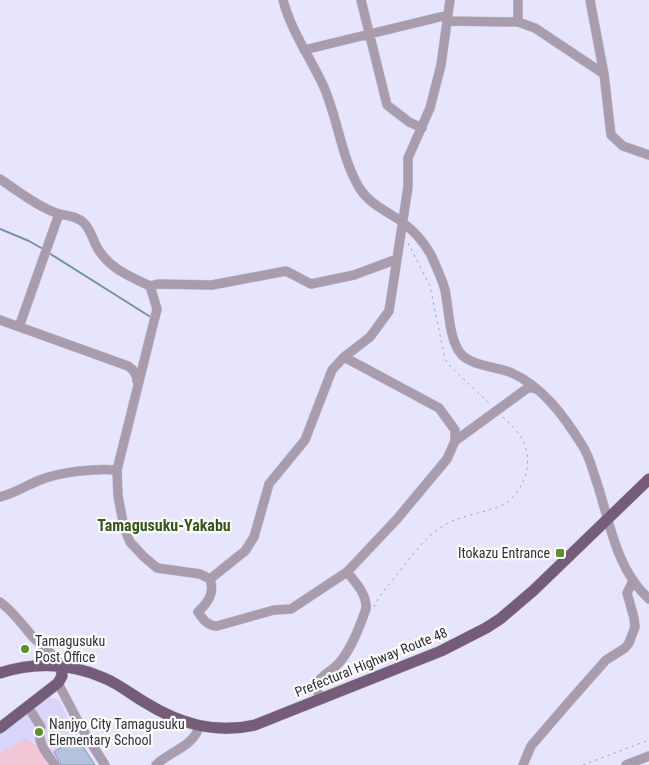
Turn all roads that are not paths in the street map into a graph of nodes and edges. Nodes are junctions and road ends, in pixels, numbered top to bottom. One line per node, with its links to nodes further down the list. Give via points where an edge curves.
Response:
1 (283, 0): 9 (street)
2 (361, 0): 8 (street)
3 (450, 0): 6 (street)
4 (518, 0): 7 (street)
5 (590, 0): 10 (street)
6 (448, 18): 7 (street); 8 (street); 11 (street, via 441,65)
7 (518, 22): 10 (street, via 535,28)
8 (369, 33): 9 (street); 11 (street, via 387,105)
9 (304, 50): 15 (street, via 323,86 360,189 369,201)
10 (604, 74): 12 (street, via 611,136 623,146)
11 (422, 128): 15 (street, via 408,158 408,188)
12 (649, 155)
13 (0, 179): 14 (street)
14 (59, 214): 17 (street, via 84,222 106,261); 19 (street)
15 (402, 222): 16 (street); 21 (street, via 423,243 434,262 444,288 456,348 467,359 512,373)
16 (397, 258): 17 (street, via 354,275 311,284 286,271 212,285); 20 (street, via 389,311 370,337)
17 (150, 286): 22 (street, via 157,309)
18 (0, 320): 19 (street)
19 (19, 327): 22 (street, via 128,366 137,377)
20 (344, 358): 23 (street, via 439,408 455,430); 29 (street, via 332,370 305,440 269,484 254,536 245,551)
21 (536, 389): 23 (street, via 529,388); 27 (street, via 552,402 584,447)
22 (136, 390): 24 (street)
23 (455, 441): 28 (street, via 447,459)
24 (116, 470): 26 (street, via 94,469 49,478); 29 (street, via 124,527 130,542 142,556 157,568)
25 (649, 479): 27 (main road, Prefectural Highway Route 48)
26 (0, 497)
27 (609, 518): 30 (street, via 619,555); 36 (main road, Prefectural Highway Route 48, via 517,606 493,624 441,651)
28 (347, 572): 29 (street, via 291,609 274,610 217,626 206,623 198,612 212,595); 36 (street, via 364,596 366,609 351,645 338,663 319,679 316,685)
29 (210, 578)
30 (633, 581): 31 (street); 44 (street, via 627,594 635,627 629,643 606,660 568,703 531,746)
31 (649, 599)
32 (0, 602): 33 (street, via 54,655)
33 (61, 666): 34 (main road, Prefectural Highway Route 48, via 38,665); 35 (main road, via 62,676); 38 (main road, Prefectural Highway Route 48, via 103,678 171,717)
34 (0, 673)
35 (58, 683): 37 (main road); 42 (street)
36 (320, 700): 38 (main road, Prefectural Highway Route 48, via 246,727)
37 (28, 707): 39 (main road); 41 (street, via 41,727 38,736 42,745)
38 (200, 727): 43 (street, via 197,736 187,745)
39 (0, 728)
40 (649, 756): 45 (street)
41 (55, 765)
42 (106, 765)
43 (156, 765)
44 (523, 765)
45 (626, 765)

